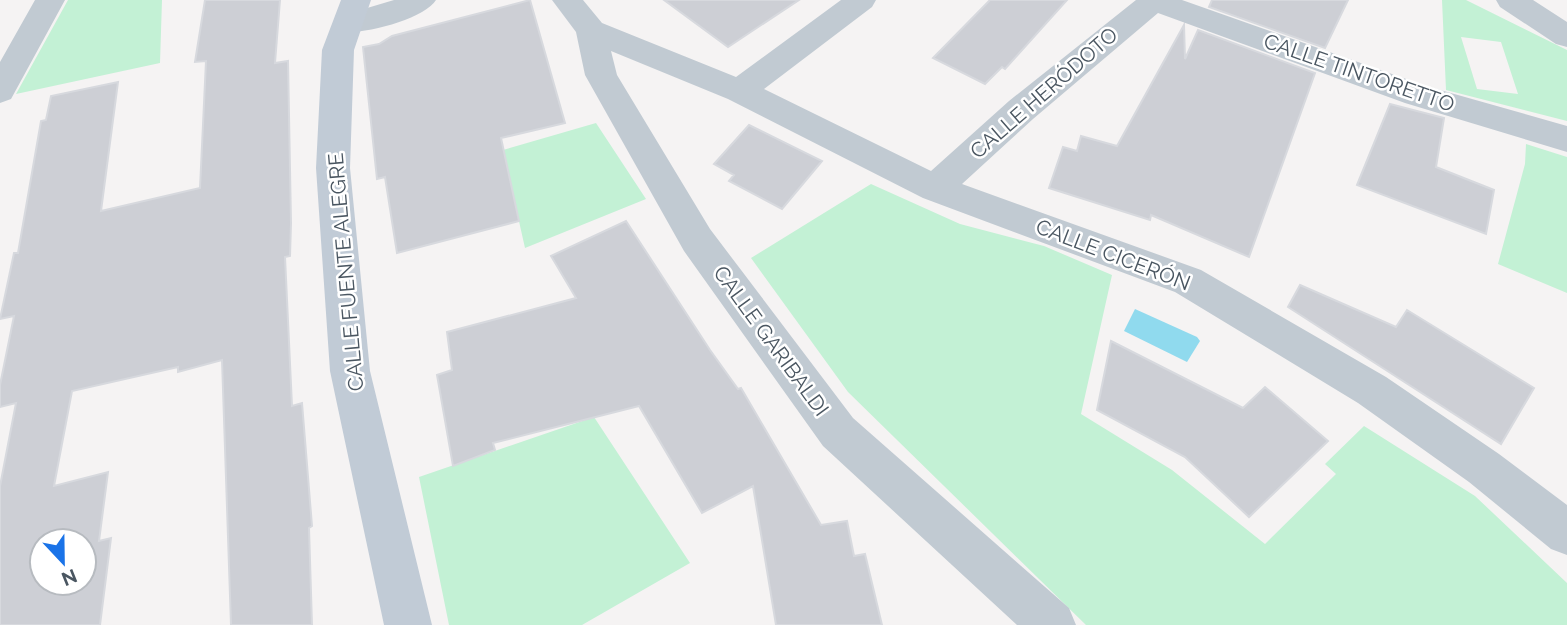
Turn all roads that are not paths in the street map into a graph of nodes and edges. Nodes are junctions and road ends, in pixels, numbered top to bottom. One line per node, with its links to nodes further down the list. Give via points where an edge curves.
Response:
1 (50, 0): 9 (street)
2 (421, 0): 6 (street, via 389,14)
3 (861, 0): 10 (street)
4 (1511, 0): 8 (street)
5 (1154, 1): 11 (street, CALLE TINTORETTO, via 1417,95); 12 (street, CALLE HERÓDOTO)
6 (352, 12): 14 (street, CALLE FUENTE ALEGRE, via 338,50 333,168 350,371)
7 (579, 15): 10 (street, CALLE CICERÓN); 15 (street, CALLE GARIBALDI, via 601,75 697,240 838,432)
8 (1567, 36)
9 (0, 91)
10 (738, 91): 12 (street, CALLE CICERÓN)
11 (1567, 139)
12 (935, 188): 13 (street, CALLE CICERÓN, via 1188,281 1372,390 1485,468)
13 (1567, 533)
14 (408, 625)
15 (1052, 625)

